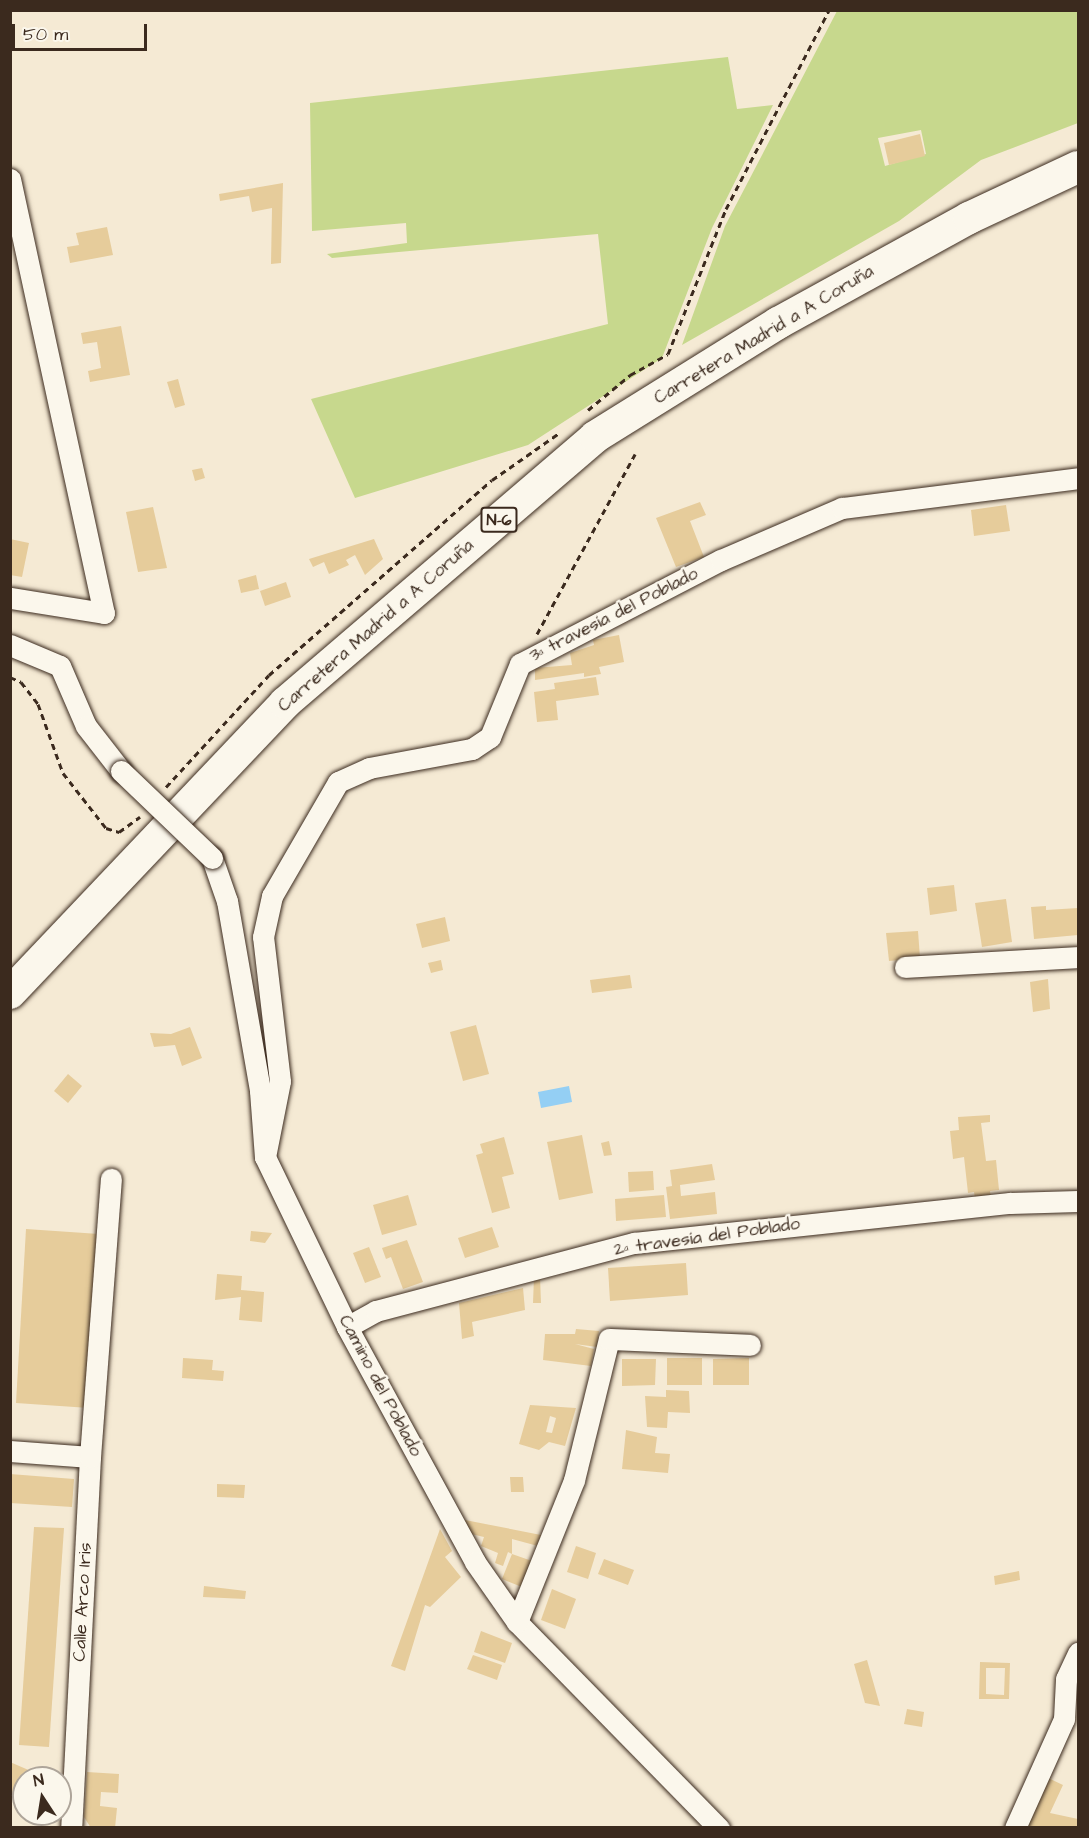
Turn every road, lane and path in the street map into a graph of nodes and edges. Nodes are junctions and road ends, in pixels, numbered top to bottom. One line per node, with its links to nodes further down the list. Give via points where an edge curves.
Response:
1 (829, 10): 4 (path, via 726,209 668,354 630,375)
2 (1078, 167): 16 (highway, Carretera Madrid a A Coruña / N-6, via 969,218 778,323 595,437 285,703)
3 (10, 179): 8 (street, via 104,613)
4 (584, 414)
5 (562, 431): 12 (path, via 492,480 269,675)
6 (635, 454): 10 (path)
7 (1078, 478): 10 (street, 3ª travesía del Poblado, via 842,508 721,560)
8 (10, 598)
9 (10, 645): 17 (street, Camino del Poblado, bridge, via 60,666 86,726 121,771 212,858 226,901 261,1091)
10 (520, 664): 17 (street, 3ª travesía del Poblado, via 490,737 472,749 369,768 338,782 272,896 263,937 280,1081)
11 (10, 677): 13 (path, via 21,682 38,704 63,773 106,828 119,832)
12 (158, 796)
13 (144, 813)
14 (1078, 957): 15 (street)
15 (905, 967)
16 (10, 993)
17 (265, 1157): 20 (street, Camino del Poblado)
18 (111, 1179): 23 (street, Calle Arco Iris)
19 (1078, 1201): 20 (street, 2ª travesía del Poblado, via 998,1204 634,1244 376,1311)
20 (347, 1327): 24 (street, Camino del Poblado, via 475,1562)
21 (750, 1345): 24 (street, via 609,1339 574,1480)
22 (10, 1451): 23 (street)
23 (90, 1457): 26 (street, Calle Arco Iris)
24 (517, 1622): 27 (street, Camino del Poblado)
25 (1078, 1653): 28 (street, via 1066,1679 1064,1719)
26 (71, 1827)
27 (719, 1827)
28 (1015, 1827)

